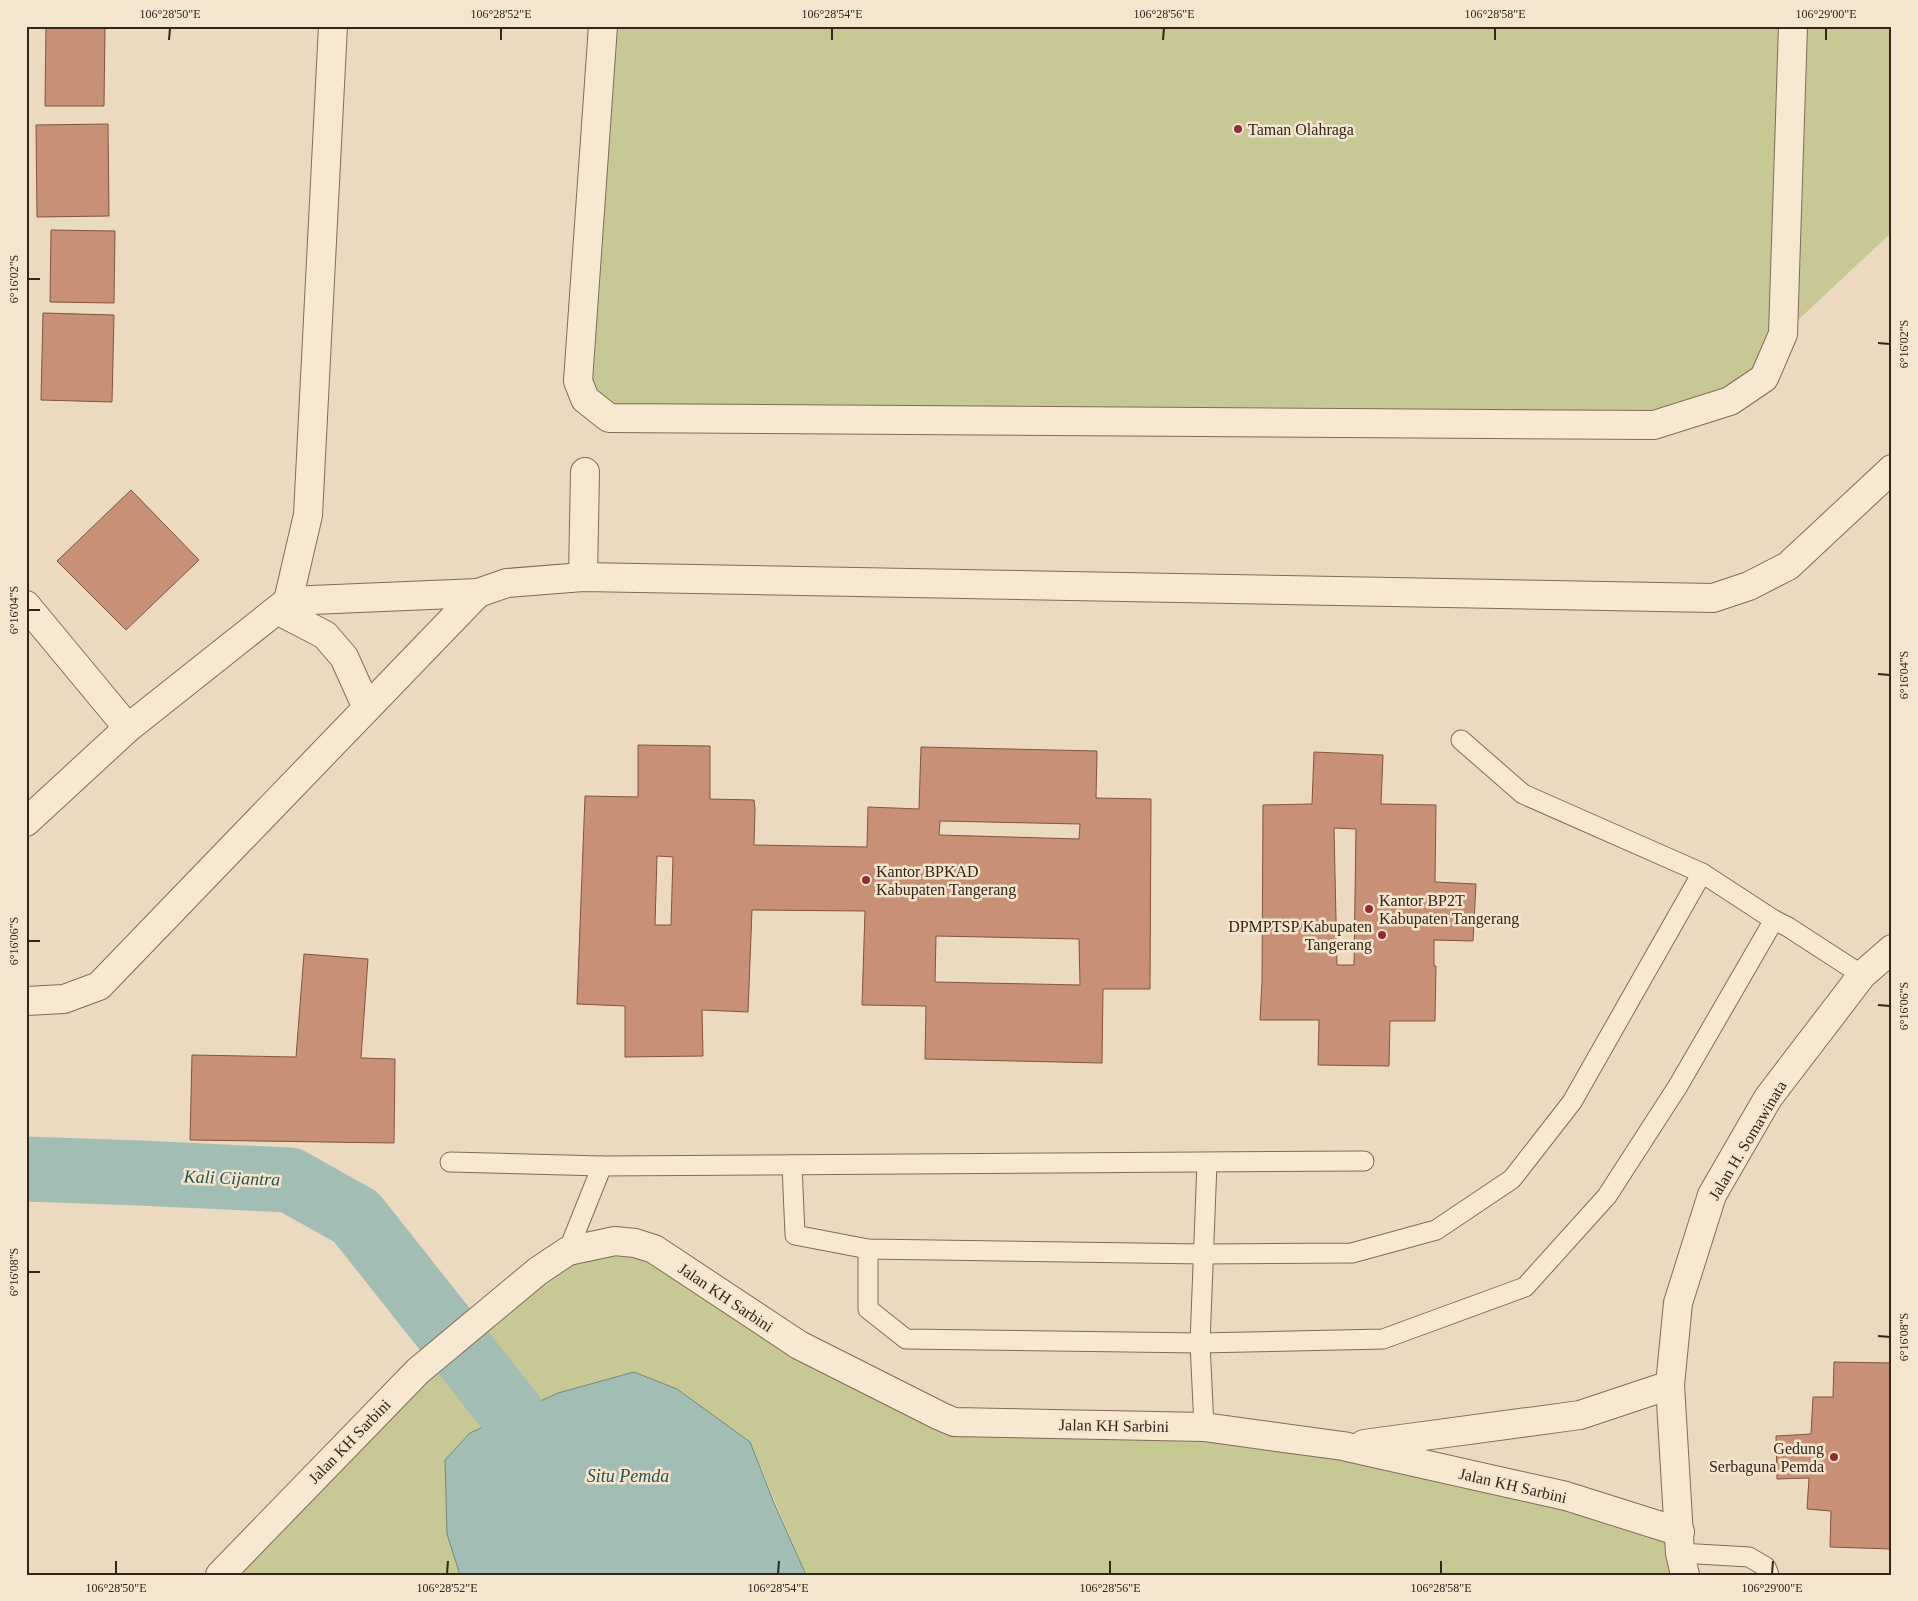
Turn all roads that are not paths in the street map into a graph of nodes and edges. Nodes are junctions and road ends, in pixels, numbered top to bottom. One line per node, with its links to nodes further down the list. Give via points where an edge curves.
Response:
1 (333, 26): 9 (street, via 308,515)
2 (603, 26): 3 (street, via 578,381 585,398 608,418 1654,425 1730,401 1764,378 1783,334)
3 (1793, 26)
4 (1892, 469): 6 (street, via 1788,566 1749,586 1713,598)
5 (585, 472): 6 (street)
6 (583, 577): 7 (street, via 507,583)
7 (478, 593): 9 (street); 10 (street)
8 (26, 605): 11 (street)
9 (283, 606): 10 (street, via 326,635 344,656); 11 (street)
10 (367, 708): 18 (street, via 98,986 64,999)
11 (128, 728): 13 (street)
12 (1461, 740): 14 (lane, via 1523,794)
13 (26, 822)
14 (1702, 873): 15 (lane); 26 (lane, via 1572,1102 1512,1179 1436,1230 1352,1253)
15 (1774, 920): 17 (lane); 27 (lane, via 1678,1086 1607,1196 1525,1286 1383,1339)
16 (1892, 949): 17 (street, Jalan H. Somawinata)
17 (1862, 975): 28 (street, Jalan H. Somawinata, via 1768,1098 1712,1195 1678,1303)
18 (26, 1000)
19 (1364, 1161): 21 (lane)
20 (450, 1162): 23 (lane)
21 (1207, 1163): 22 (lane); 26 (lane)
22 (792, 1165): 23 (lane); 24 (lane, via 795,1235)
23 (602, 1166): 25 (lane)
24 (868, 1249): 26 (lane); 27 (lane, via 868,1309 906,1339)
25 (568, 1251): 29 (street, Jalan KH Sarbini, via 615,1241 654,1249 799,1345 954,1422); 32 (street, Jalan KH Sarbini, via 538,1271 418,1371)
26 (1204, 1254): 27 (lane)
27 (1200, 1342): 29 (lane)
28 (1670, 1385): 30 (street, Jalan KH Sarbini, via 1580,1415); 31 (street, Jalan H. Somawinata)
29 (1204, 1427): 30 (street, Jalan KH Sarbini)
30 (1343, 1446): 31 (street, Jalan KH Sarbini, via 1566,1496)
31 (1682, 1553): 33 (lane, via 1750,1557 1766,1567)
32 (220, 1575)
33 (1769, 1575)

